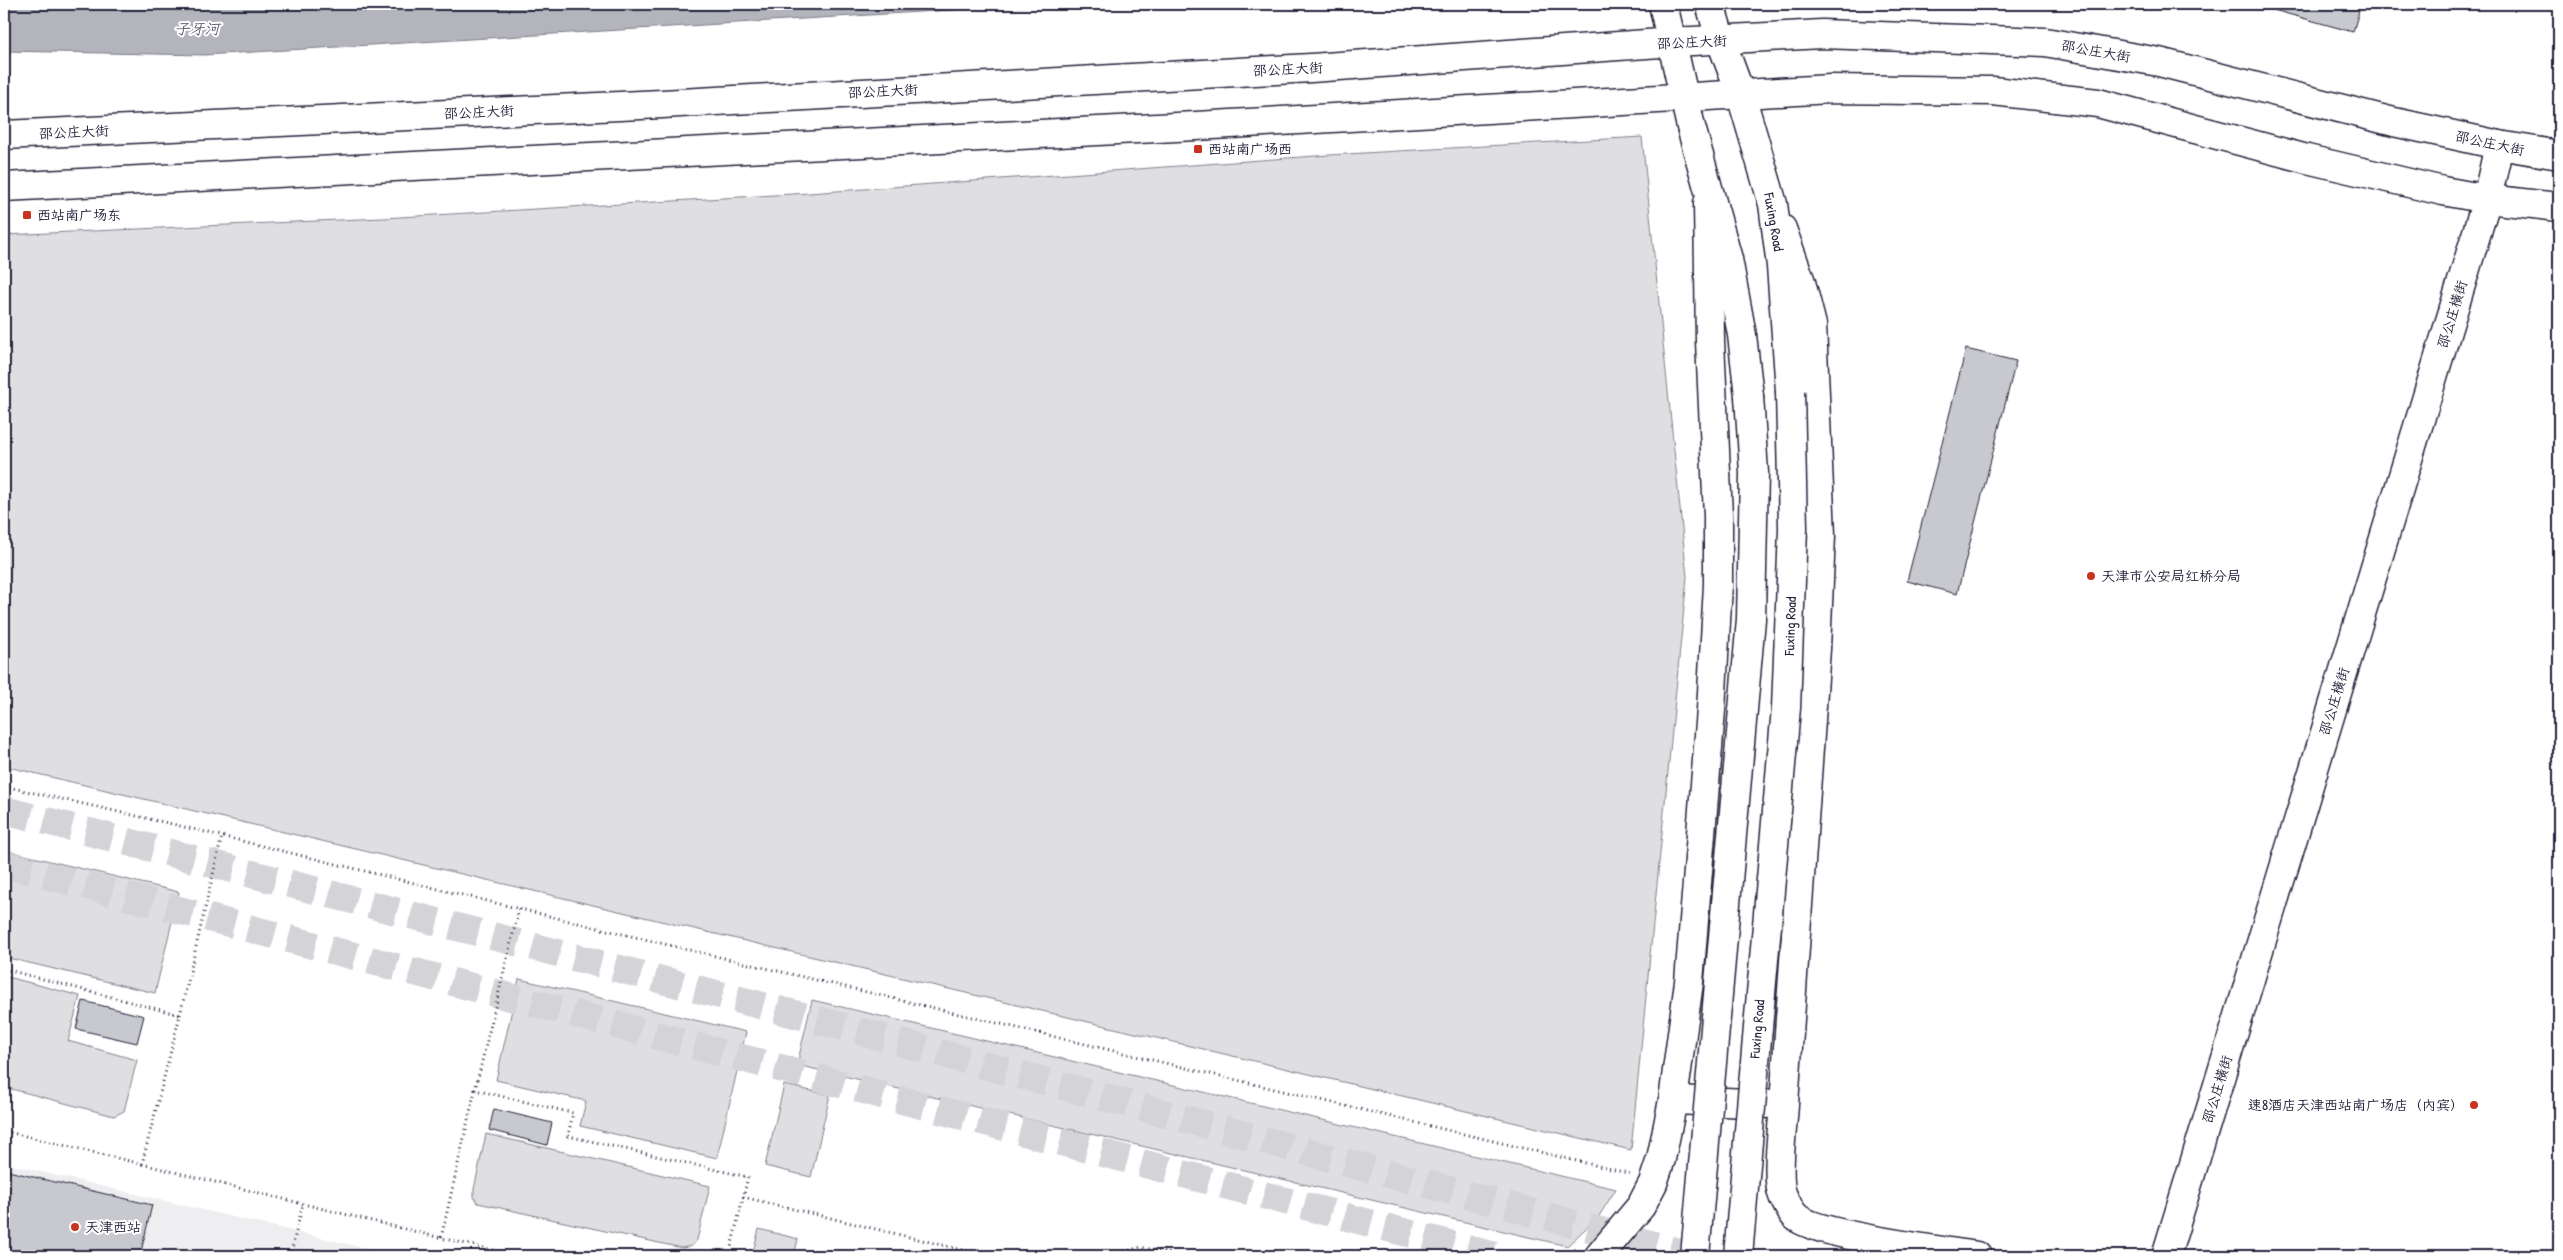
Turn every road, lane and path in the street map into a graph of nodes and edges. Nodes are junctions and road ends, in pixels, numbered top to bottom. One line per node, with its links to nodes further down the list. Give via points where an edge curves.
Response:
1 (1663, 4): 4 (street)
2 (1710, 4): 3 (street, Fuxing Road)
3 (1721, 41): 4 (street, 邵公庄大街); 5 (street, Fuxing Road); 8 (street, 邵公庄大街, via 1822,34 2045,42 2159,62 2394,122)
4 (1674, 42): 6 (street); 7 (street, 邵公庄大街, via 1300,68 662,104)
5 (1741, 95): 6 (street); 12 (street, via 1830,89 1993,91 2098,103 2307,159); 13 (street, Fuxing Road)
6 (1684, 97): 10 (street); 11 (street, via 1196,126)
7 (4, 135)
8 (2499, 145): 9 (street, 邵公庄大街); 12 (street, 邵公庄横街)
9 (2559, 155)
10 (1708, 184): 21 (street, via 1718,585 1689,982); 39 (street, bridge, via 1728,258 1742,335 1754,472 1751,618)
11 (4, 187)
12 (2487, 199): 14 (street); 43 (street, 邵公庄横街)
13 (1773, 204): 22 (street, via 1801,282 1812,325 1821,535 1816,658); 40 (street, Fuxing Road, bridge, via 1790,391 1793,529 1786,708)
14 (2559, 206)
15 (4, 786): 16 (path)
16 (222, 836): 17 (path); 19 (path)
17 (519, 909): 20 (path); 26 (path)
18 (4, 969): 19 (path)
19 (180, 1015): 24 (path)
20 (475, 1090): 28 (path, via 573,1113 568,1136 748,1177); 30 (path)
21 (1673, 1100): 22 (street); 31 (street, via 1653,1183 1631,1220)
22 (1784, 1104): 42 (street, via 1780,1170 1782,1194 1795,1216 1818,1226 1858,1236)
23 (4, 1131): 24 (path)
24 (142, 1164): 29 (path)
25 (1636, 1166): 26 (path)
26 (1632, 1174): 27 (path)
27 (1628, 1183)
28 (743, 1197): 34 (path); 35 (path)
29 (303, 1204): 30 (path); 32 (path)
30 (441, 1238): 33 (path)
31 (1591, 1250): 38 (path)
32 (290, 1256)
33 (518, 1256)
34 (729, 1256)
35 (988, 1256)
36 (1110, 1256): 37 (path, via 1142,1247)
37 (1179, 1256)
38 (1566, 1256)
39 (1695, 1256)
40 (1737, 1256): 41 (street)
41 (1750, 1256)
42 (1977, 1256)
43 (2166, 1256)

